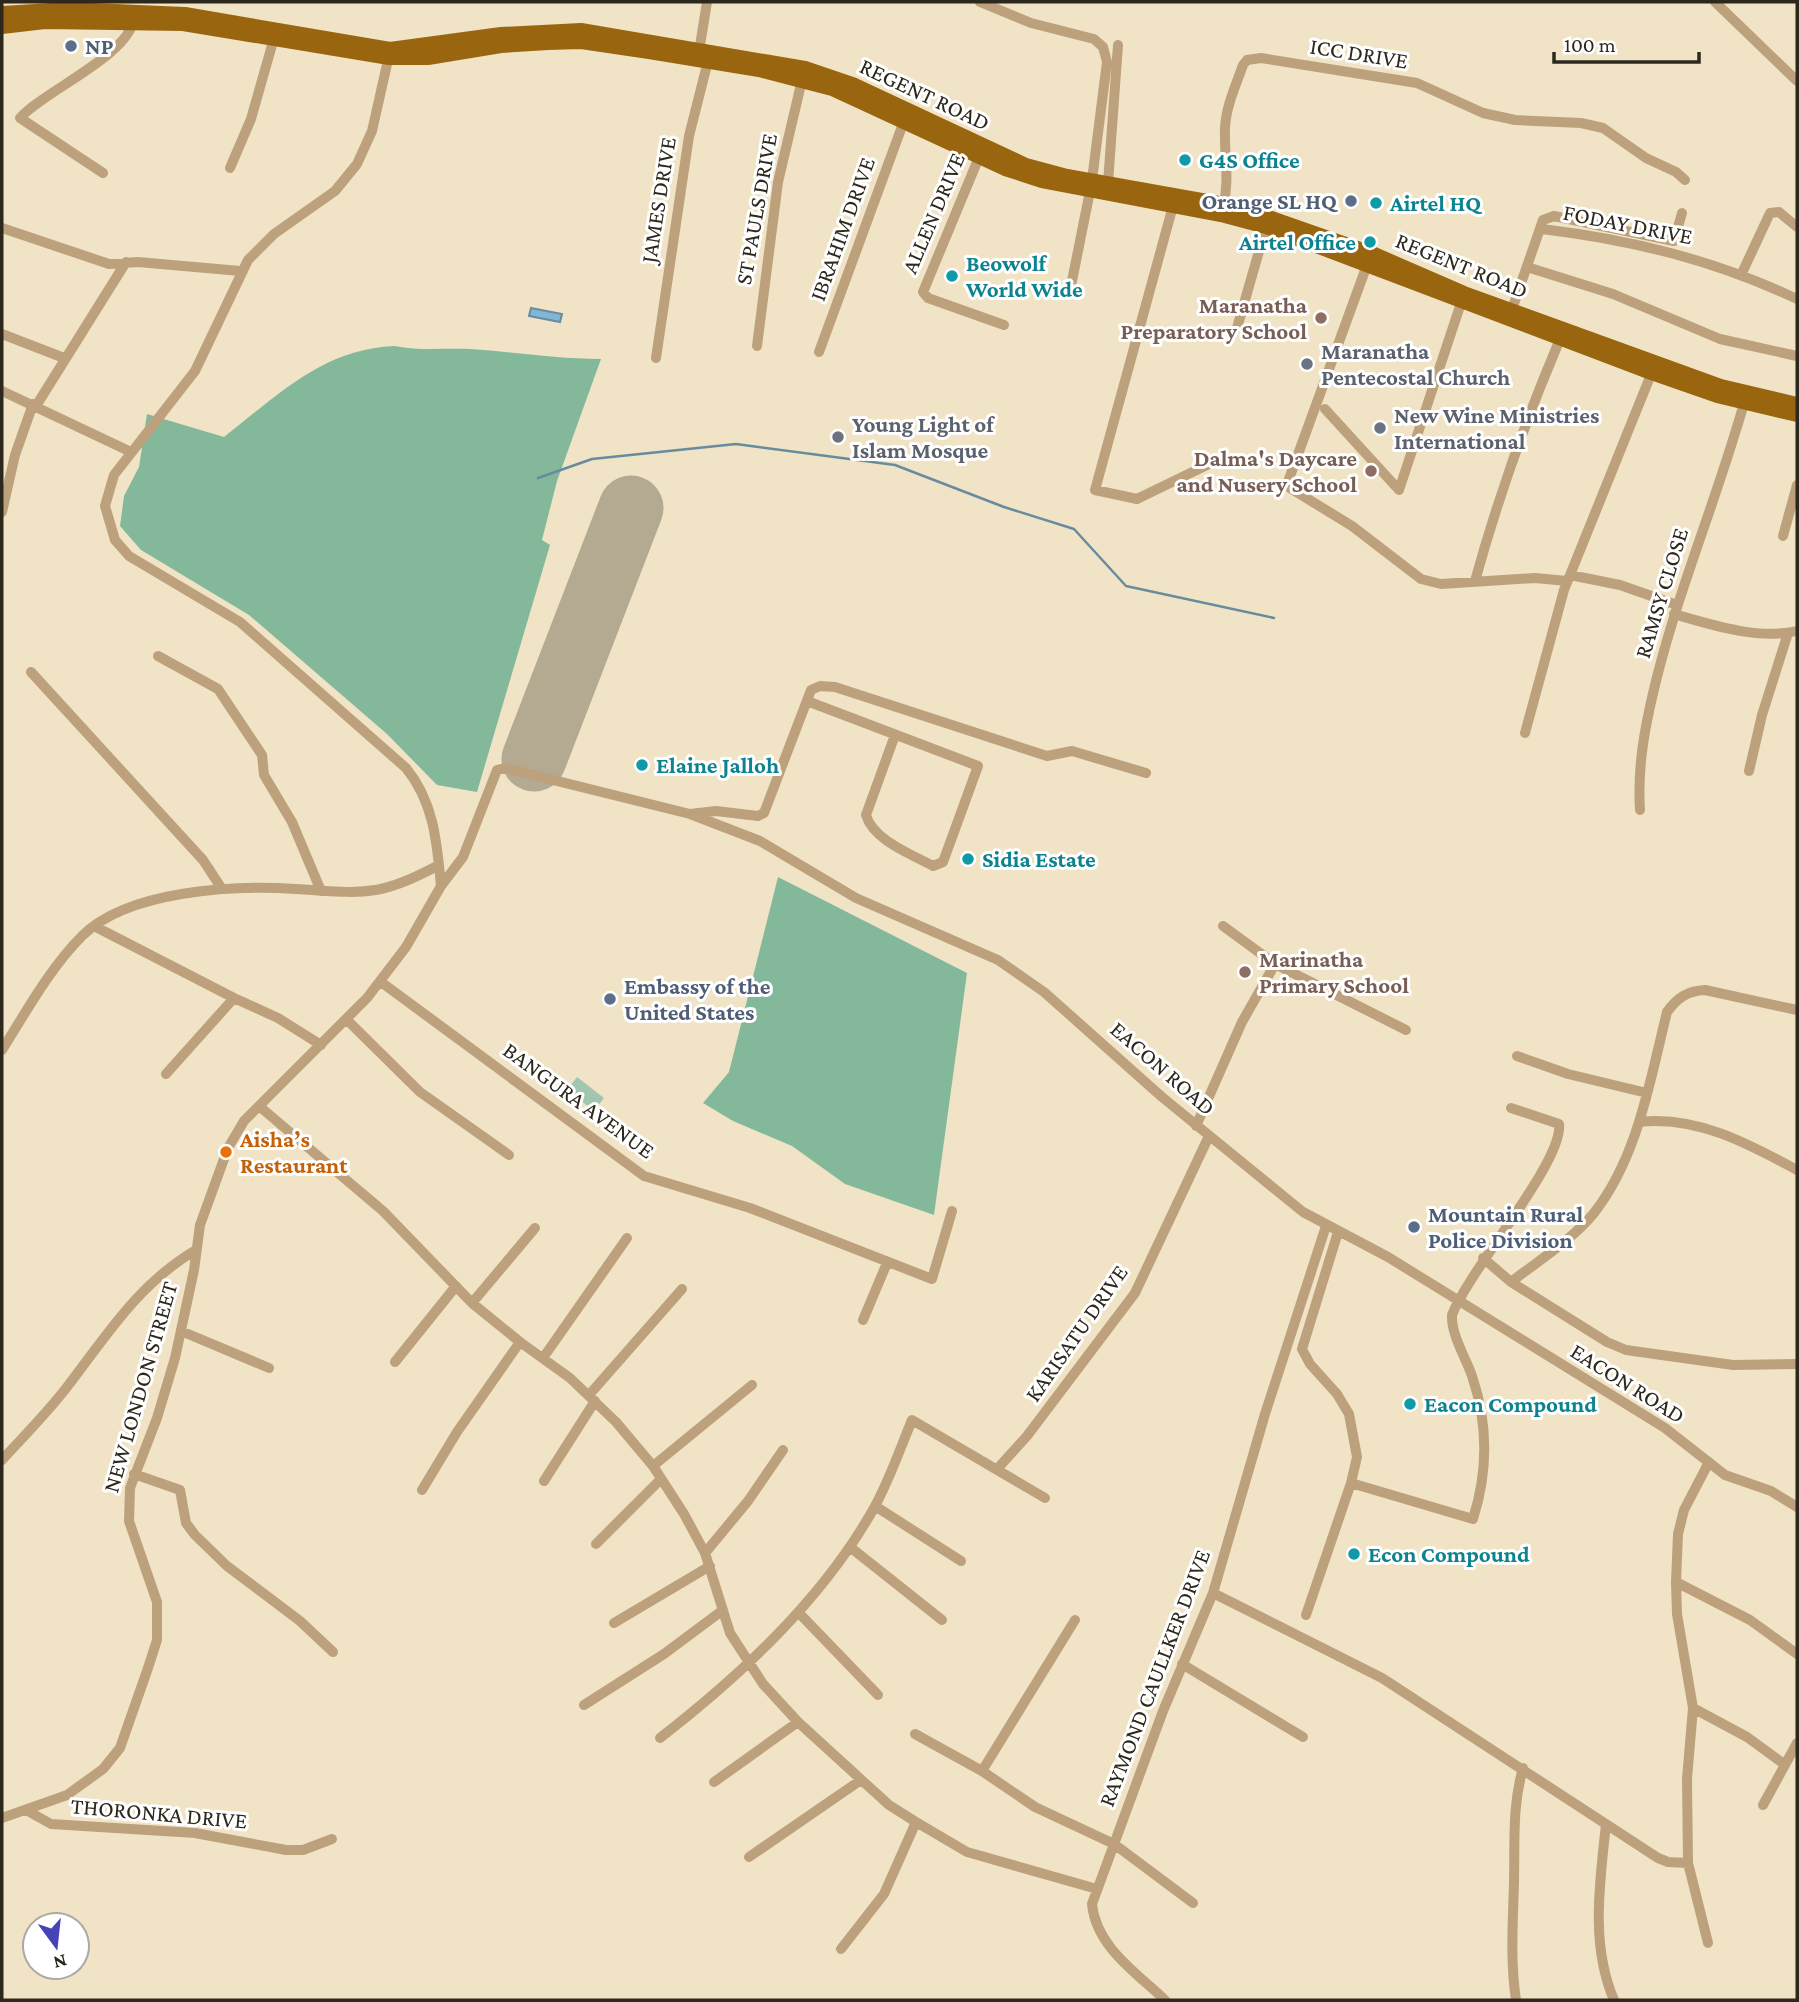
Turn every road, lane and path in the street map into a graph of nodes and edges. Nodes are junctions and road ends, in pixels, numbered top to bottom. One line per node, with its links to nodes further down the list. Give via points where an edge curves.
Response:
1 (707, 2): 10 (street, JAMES DRIVE)
2 (980, 2): 19 (street, via 1031,23 1094,39 1103,47 1107,62)
3 (1715, 2): 12 (street)
4 (2, 13): 5 (main road, REGENT ROAD, via 43,9)
5 (134, 18): 6 (main road, REGENT ROAD); 7 (main road, REGENT ROAD); 9 (main road, REGENT ROAD, via 185,14); 16 (street, via 112,50 20,118)
6 (2, 27)
7 (274, 38): 9 (main road, REGENT ROAD, via 337,52); 15 (street, via 251,119)
8 (1118, 45): 18 (street)
9 (390, 54): 10 (main road, REGENT ROAD, via 428,58 501,46 581,42); 31 (street, via 372,131 357,164 335,191 274,234)
10 (704, 56): 11 (main road, REGENT ROAD); 14 (main road, REGENT ROAD, via 805,68 830,76); 45 (street, JAMES DRIVE)
11 (802, 80): 13 (main road, REGENT ROAD); 41 (street, ST PAULS DRIVE, via 776,195)
12 (1797, 81)
13 (904, 121): 14 (main road, REGENT ROAD); 42 (street, IBRAHIM DRIVE)
14 (981, 152): 19 (main road, REGENT ROAD, via 1023,176); 37 (street, ALLEN DRIVE, via 923,292 928,298)
15 (230, 168)
16 (103, 173)
17 (1685, 180): 21 (street, ICC DRIVE, via 1603,128 1516,120 1483,113 1417,83 1261,58 1243,65 1228,106 1229,173)
18 (1108, 183): 19 (main road, REGENT ROAD); 21 (main road, REGENT ROAD)
19 (1091, 186): 20 (main road, REGENT ROAD); 33 (street)
20 (1173, 206): 21 (main road, REGENT ROAD); 54 (street, via 1095,490 1137,499)
21 (1222, 210): 23 (main road, REGENT ROAD); 27 (main road, REGENT ROAD)
22 (1682, 213): 26 (street, via 1674,241 1554,216 1544,220)
23 (1266, 227): 27 (main road, REGENT ROAD); 38 (street)
24 (1797, 227): 32 (street, via 1779,212 1770,214)
25 (2, 228): 28 (street, via 102,263)
26 (1542, 229): 30 (street, FODAY DRIVE); 32 (street, FODAY DRIVE, via 1655,248)
27 (1314, 237): 29 (main road, REGENT ROAD); 36 (main road, REGENT ROAD)
28 (127, 262): 31 (street); 44 (street)
29 (1367, 265): 35 (main road, REGENT ROAD); 59 (street, via 1289,479 1290,488 1352,526 1417,577 1441,584)
30 (1527, 267): 36 (street, FODAY DRIVE); 43 (street, via 1613,294 1720,339)
31 (240, 271): 53 (street, via 194,371)
32 (1742, 273): 34 (street, FODAY DRIVE)
33 (1070, 291)
34 (1797, 299)
35 (1461, 303): 36 (main road, REGENT ROAD); 51 (street, via 1399,490)
36 (1509, 315): 40 (main road, REGENT ROAD); 46 (main road, REGENT ROAD)
37 (1004, 325)
38 (1237, 328)
39 (2, 334): 44 (street)
40 (1560, 339): 46 (main road, REGENT ROAD); 59 (street, via 1524,423)
41 (757, 346)
42 (819, 352)
43 (1797, 356)
44 (64, 358): 50 (street)
45 (656, 358)
46 (1654, 367): 48 (main road, REGENT ROAD); 58 (street)
47 (2, 391): 50 (street)
48 (1745, 399): 49 (main road, REGENT ROAD); 52 (main road, REGENT ROAD); 60 (street, RAMSY CLOSE)
49 (1797, 404)
50 (35, 405): 53 (street); 56 (street, via 15,455)
51 (1325, 409)
52 (1797, 415)
53 (131, 452): 72 (street, via 114,475 105,506 109,527 121,548 240,622 406,768 430,811)
54 (1209, 464)
55 (1797, 485): 57 (street)
56 (2, 512)
57 (1783, 536)
58 (1569, 578): 59 (street); 60 (street, via 1620,585); 65 (street)
59 (1475, 581)
60 (1676, 610): 61 (street, via 1719,627); 70 (street, RAMSY CLOSE, via 1643,737)
61 (1793, 632): 67 (street, via 1762,715)
62 (158, 656): 75 (street, via 218,689 262,755 264,775 292,822)
63 (30, 672): 74 (street, via 203,860)
64 (807, 701): 66 (street); 68 (street, via 811,690 835,687 1046,756 1072,751); 71 (street, via 764,813)
65 (1525, 733)
66 (895, 735): 66 (street, via 978,766 963,813 938,865 881,836 868,824 866,815)
67 (1749, 771)
68 (1146, 773)
69 (487, 802): 71 (street, EACON ROAD, via 497,770 505,768); 73 (street, NEW LONDON STREET, via 463,857)
70 (1640, 810)
71 (690, 814): 92 (street, EACON ROAD, via 760,841 856,898 998,960 1044,992)
72 (439, 865): 73 (street); 75 (street, via 376,892)
73 (441, 886): 79 (street, NEW LONDON STREET)
74 (222, 889): 75 (street); 76 (street, via 141,905)
75 (321, 891)
76 (94, 926): 80 (street); 85 (street, via 60,962)
77 (1223, 926): 78 (street)
78 (1275, 964): 83 (street); 92 (street, via 1242,1022)
79 (381, 982): 82 (street, NEW LONDON STREET); 103 (street, BANGURA AVENUE, via 636,1171 750,1208)
80 (234, 998): 84 (street); 87 (street)
81 (1797, 1010): 88 (street, via 1691,990 1667,1012)
82 (346, 1019): 84 (street, NEW LONDON STREET); 94 (street, via 420,1092)
83 (1405, 1030)
84 (321, 1045): 89 (street, NEW LONDON STREET)
85 (2, 1050)
86 (1517, 1056): 88 (street)
87 (166, 1074)
88 (1647, 1093): 91 (street)
89 (259, 1106): 101 (street, NEW LONDON STREET, via 234,1134 200,1225); 105 (street, via 383,1211)
90 (1511, 1108): 102 (street, via 1559,1124 1560,1134 1537,1180)
91 (1639, 1122): 95 (street, via 1671,1120 1703,1127); 104 (street, via 1616,1180 1592,1215)
92 (1196, 1126): 93 (street, EACON ROAD)
93 (1209, 1136): 97 (street, EACON ROAD); 122 (street, KARISATU DRIVE, via 1135,1293)
94 (509, 1155)
95 (1797, 1170)
96 (952, 1211): 103 (street, BANGURA AVENUE, via 934,1278)
97 (1326, 1226): 99 (street, EACON ROAD); 137 (street, RAYMOND CAULLKER DRIVE)
98 (535, 1228): 108 (street)
99 (1338, 1232): 107 (street, EACON ROAD); 126 (street, via 1302,1349 1349,1414 1357,1457)
100 (627, 1238): 112 (street)
101 (196, 1250): 110 (street, NEW LONDON STREET); 119 (street, via 163,1272 114,1320 67,1387)
102 (1483, 1258): 104 (street); 107 (street)
103 (887, 1263): 109 (street)
104 (1511, 1282): 114 (street, via 1626,1350 1733,1364)
105 (456, 1286): 108 (street); 113 (street)
106 (682, 1289): 117 (street)
107 (1460, 1301): 120 (street, EACON ROAD, via 1665,1428); 126 (street, via 1452,1321 1480,1403 1485,1451 1473,1519)
108 (472, 1303): 111 (street)
109 (863, 1320)
110 (181, 1331): 115 (street); 123 (street, NEW LONDON STREET, via 157,1418)
111 (520, 1342): 112 (street); 127 (street)
112 (543, 1358): 117 (street)
113 (395, 1362)
114 (1797, 1364)
115 (269, 1368)
116 (752, 1385): 121 (street)
117 (592, 1398): 121 (street); 125 (street)
118 (783, 1450): 133 (street)
119 (2, 1460)
120 (1709, 1462): 130 (street, EACON ROAD, via 1731,1479 1772,1491); 136 (street, via 1684,1510)
121 (653, 1466): 124 (street)
122 (998, 1468): 128 (street); 129 (street, via 912,1420)
123 (134, 1474): 144 (street, via 180,1490 187,1523 195,1535); 162 (street, NEW LONDON STREET, via 129,1521 157,1602 154,1651 115,1757 75,1790)
124 (661, 1479): 131 (street); 133 (street)
125 (544, 1481)
126 (1351, 1483): 140 (street)
127 (422, 1490)
128 (1045, 1499)
129 (875, 1506): 132 (street); 134 (street)
130 (1797, 1507)
131 (596, 1544)
132 (850, 1547): 139 (street); 141 (street)
133 (705, 1553): 135 (street)
134 (961, 1561)
135 (709, 1566): 138 (street); 143 (street)
136 (1676, 1582): 145 (street, via 1749,1620); 150 (street)
137 (1213, 1593): 147 (street, RAYMOND CAULLKER DRIVE); 157 (street, via 1382,1678)
138 (723, 1610): 146 (street); 149 (street)
139 (798, 1612): 146 (street); 148 (street)
140 (1306, 1615)
141 (942, 1620)
142 (1075, 1620): 158 (street)
143 (614, 1623)
144 (333, 1652)
145 (1797, 1654)
146 (747, 1662): 151 (street); 154 (street)
147 (1182, 1664): 153 (street); 167 (street, RAYMOND CAULLKER DRIVE)
148 (878, 1695)
149 (584, 1704)
150 (1693, 1708): 156 (street); 169 (street, via 1687,1779)
151 (798, 1721): 159 (street); 160 (street)
152 (915, 1734): 158 (street)
153 (1303, 1737)
154 (660, 1738)
155 (1797, 1743): 156 (street)
156 (1784, 1764): 161 (street)
157 (1523, 1768): 165 (street); 175 (street, via 1513,1812 1510,1957)
158 (982, 1771): 167 (street, via 1035,1807)
159 (861, 1780): 164 (street); 168 (street)
160 (714, 1782)
161 (1763, 1805)
162 (26, 1810): 163 (street, NEW LONDON STREET); 166 (street, THORONKA DRIVE, via 51,1824 195,1833 286,1850 303,1850)
163 (2, 1818)
164 (916, 1822): 170 (street, via 967,1852); 173 (street, via 884,1894)
165 (1606, 1824): 169 (street, via 1658,1858); 176 (street, via 1599,1937)
166 (332, 1839)
167 (1114, 1844): 170 (street, RAYMOND CAULLKER DRIVE); 171 (street)
168 (749, 1857)
169 (1688, 1863): 172 (street)
170 (1097, 1889): 174 (street, RAYMOND CAULLKER DRIVE, via 1093,1917 1105,1941)
171 (1193, 1903)
172 (1707, 1943)
173 (841, 1949)
174 (1165, 2000)
175 (1516, 2000)
176 (1614, 2000)

